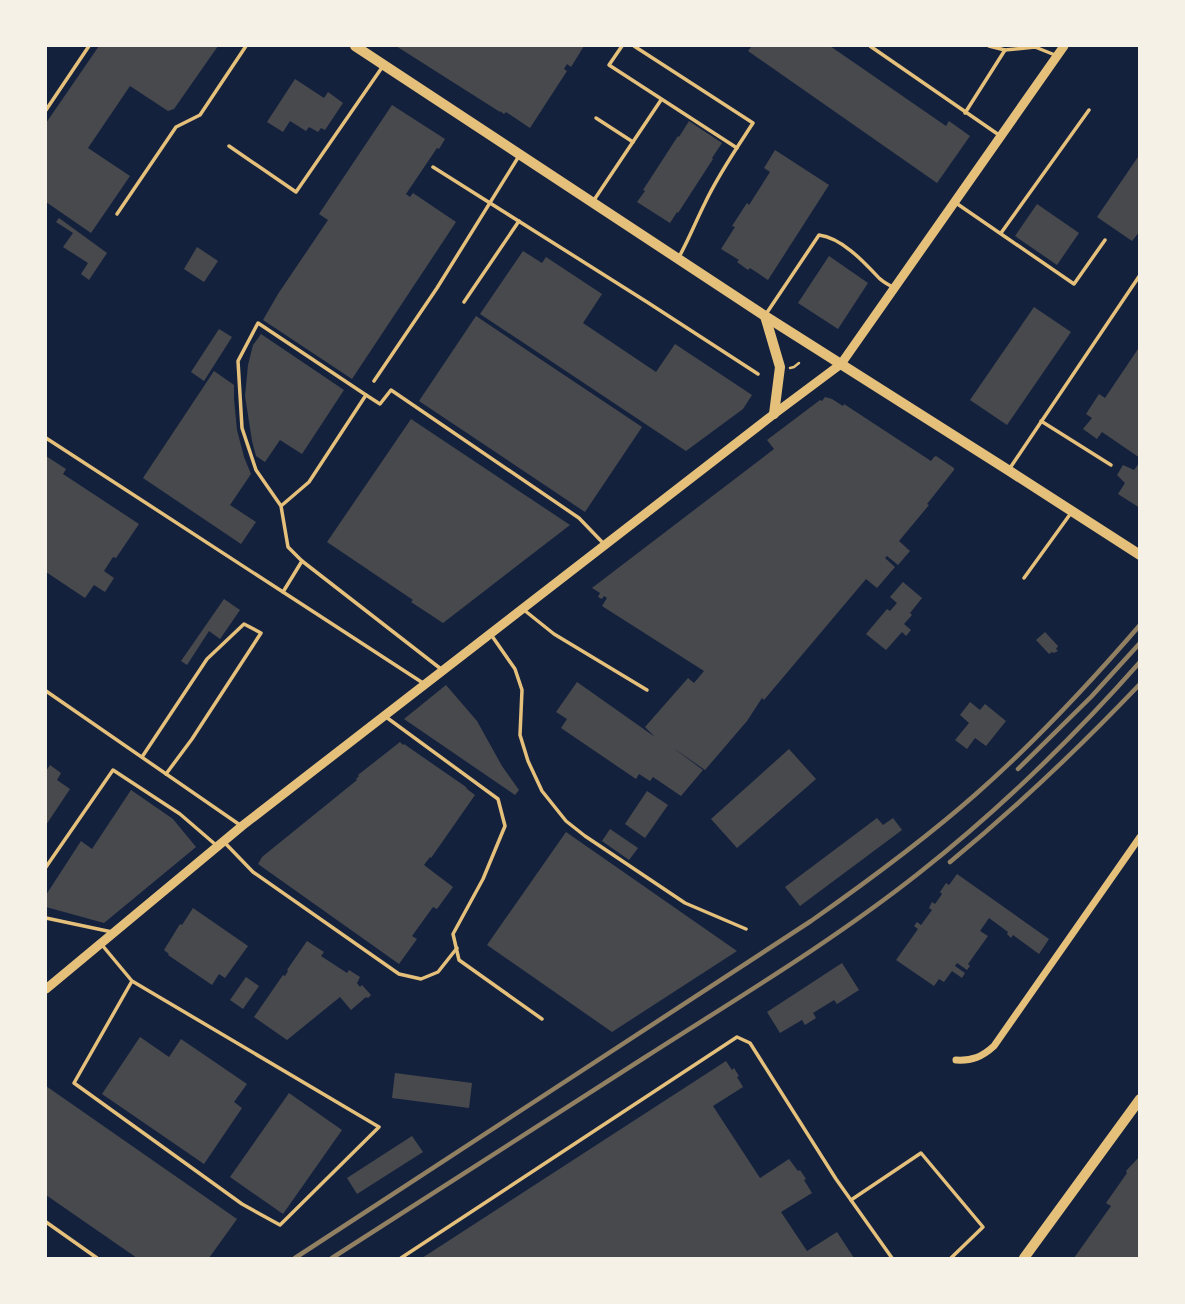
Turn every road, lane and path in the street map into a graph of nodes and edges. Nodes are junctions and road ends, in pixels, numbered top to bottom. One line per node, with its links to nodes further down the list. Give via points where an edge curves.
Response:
1 (89, 46): 13 (lane)
2 (246, 46): 26 (lane, via 200,115 176,127)
3 (355, 46): 11 (main road)
4 (622, 46): 12 (lane, via 609,65)
5 (634, 46): 20 (lane, via 753,123)
6 (880, 46): 8 (lane)
7 (989, 46): 9 (lane)
8 (872, 47): 15 (lane)
9 (1005, 50): 10 (lane); 15 (lane)
10 (1061, 50): 17 (street)
11 (384, 65): 19 (lane, via 296,192); 21 (main road)
12 (661, 100): 18 (lane); 20 (lane)
13 (46, 110)
14 (1089, 110): 28 (lane)
15 (965, 113): 17 (lane)
16 (596, 118): 18 (lane)
17 (1000, 136): 25 (street)
18 (633, 142): 24 (lane)
19 (229, 146)
20 (737, 148): 30 (lane)
21 (520, 155): 23 (lane); 24 (main road)
22 (433, 167): 23 (lane)
23 (490, 202): 27 (lane); 39 (lane)
24 (592, 202): 30 (main road)
25 (954, 202): 28 (lane); 32 (street)
26 (117, 214)
27 (519, 221): 33 (lane); 38 (lane)
28 (1001, 234): 29 (lane, via 1074,284)
29 (1105, 240)
30 (678, 258): 34 (main road)
31 (1139, 275): 42 (lane)
32 (894, 288): 34 (lane, via 845,246 819,235); 35 (street)
33 (464, 302)
34 (765, 316): 35 (main road); 41 (main road, via 780,367)
35 (841, 364): 41 (street); 45 (main road)
36 (794, 367): 37 (path)
37 (797, 373)
38 (758, 374)
39 (374, 381)
40 (366, 395): 46 (lane, via 309,482); 46 (lane, via 258,323 238,361 242,428 256,470); 48 (lane, via 380,404 390,390 579,518)
41 (774, 414): 48 (street)
42 (1041, 421): 44 (lane); 45 (lane)
43 (46, 438): 52 (lane)
44 (1111, 465)
45 (1009, 470): 47 (main road)
46 (281, 506): 50 (lane, via 288,547)
47 (1072, 511): 49 (main road); 51 (lane)
48 (605, 545): 53 (street)
49 (1139, 555)
50 (302, 561): 52 (lane); 55 (lane)
51 (1024, 578)
52 (283, 592): 56 (lane)
53 (523, 609): 54 (street); 57 (lane, via 554,634)
54 (490, 634): 55 (street); 67 (lane, via 515,669 522,690 520,736 528,761 542,791 566,821 685,903)
55 (443, 670): 56 (street)
56 (425, 684): 59 (street)
57 (647, 690)
58 (46, 691): 60 (lane)
59 (384, 716): 62 (street); 70 (lane, via 498,799 505,825 453,934)
60 (142, 757): 61 (lane); 61 (lane, via 206,659 244,624 254,628 261,633)
61 (166, 774): 62 (lane)
62 (242, 826): 64 (street)
63 (1139, 837): 74 (street, via 994,1046 976,1059)
64 (220, 844): 65 (lane, via 113,769); 68 (street); 70 (lane, via 399,974 421,979 438,972)
65 (46, 867)
66 (46, 918): 68 (lane)
67 (746, 929)
68 (114, 932): 69 (street)
69 (101, 943): 71 (lane); 72 (street)
70 (457, 948): 73 (lane, via 459,960)
71 (132, 981): 71 (lane, via 179,1009 379,1127 280,1224 242,1204 74,1083)
72 (46, 989)
73 (542, 1019)
74 (956, 1060)
75 (1139, 1099): 82 (main road)
76 (851, 1200): 79 (lane, via 750,1043 737,1038); 80 (lane); 81 (lane, via 921,1153 983,1227)
77 (46, 1222): 78 (lane)
78 (97, 1258)
79 (401, 1258)
80 (892, 1258)
81 (951, 1258)
82 (1024, 1258)

